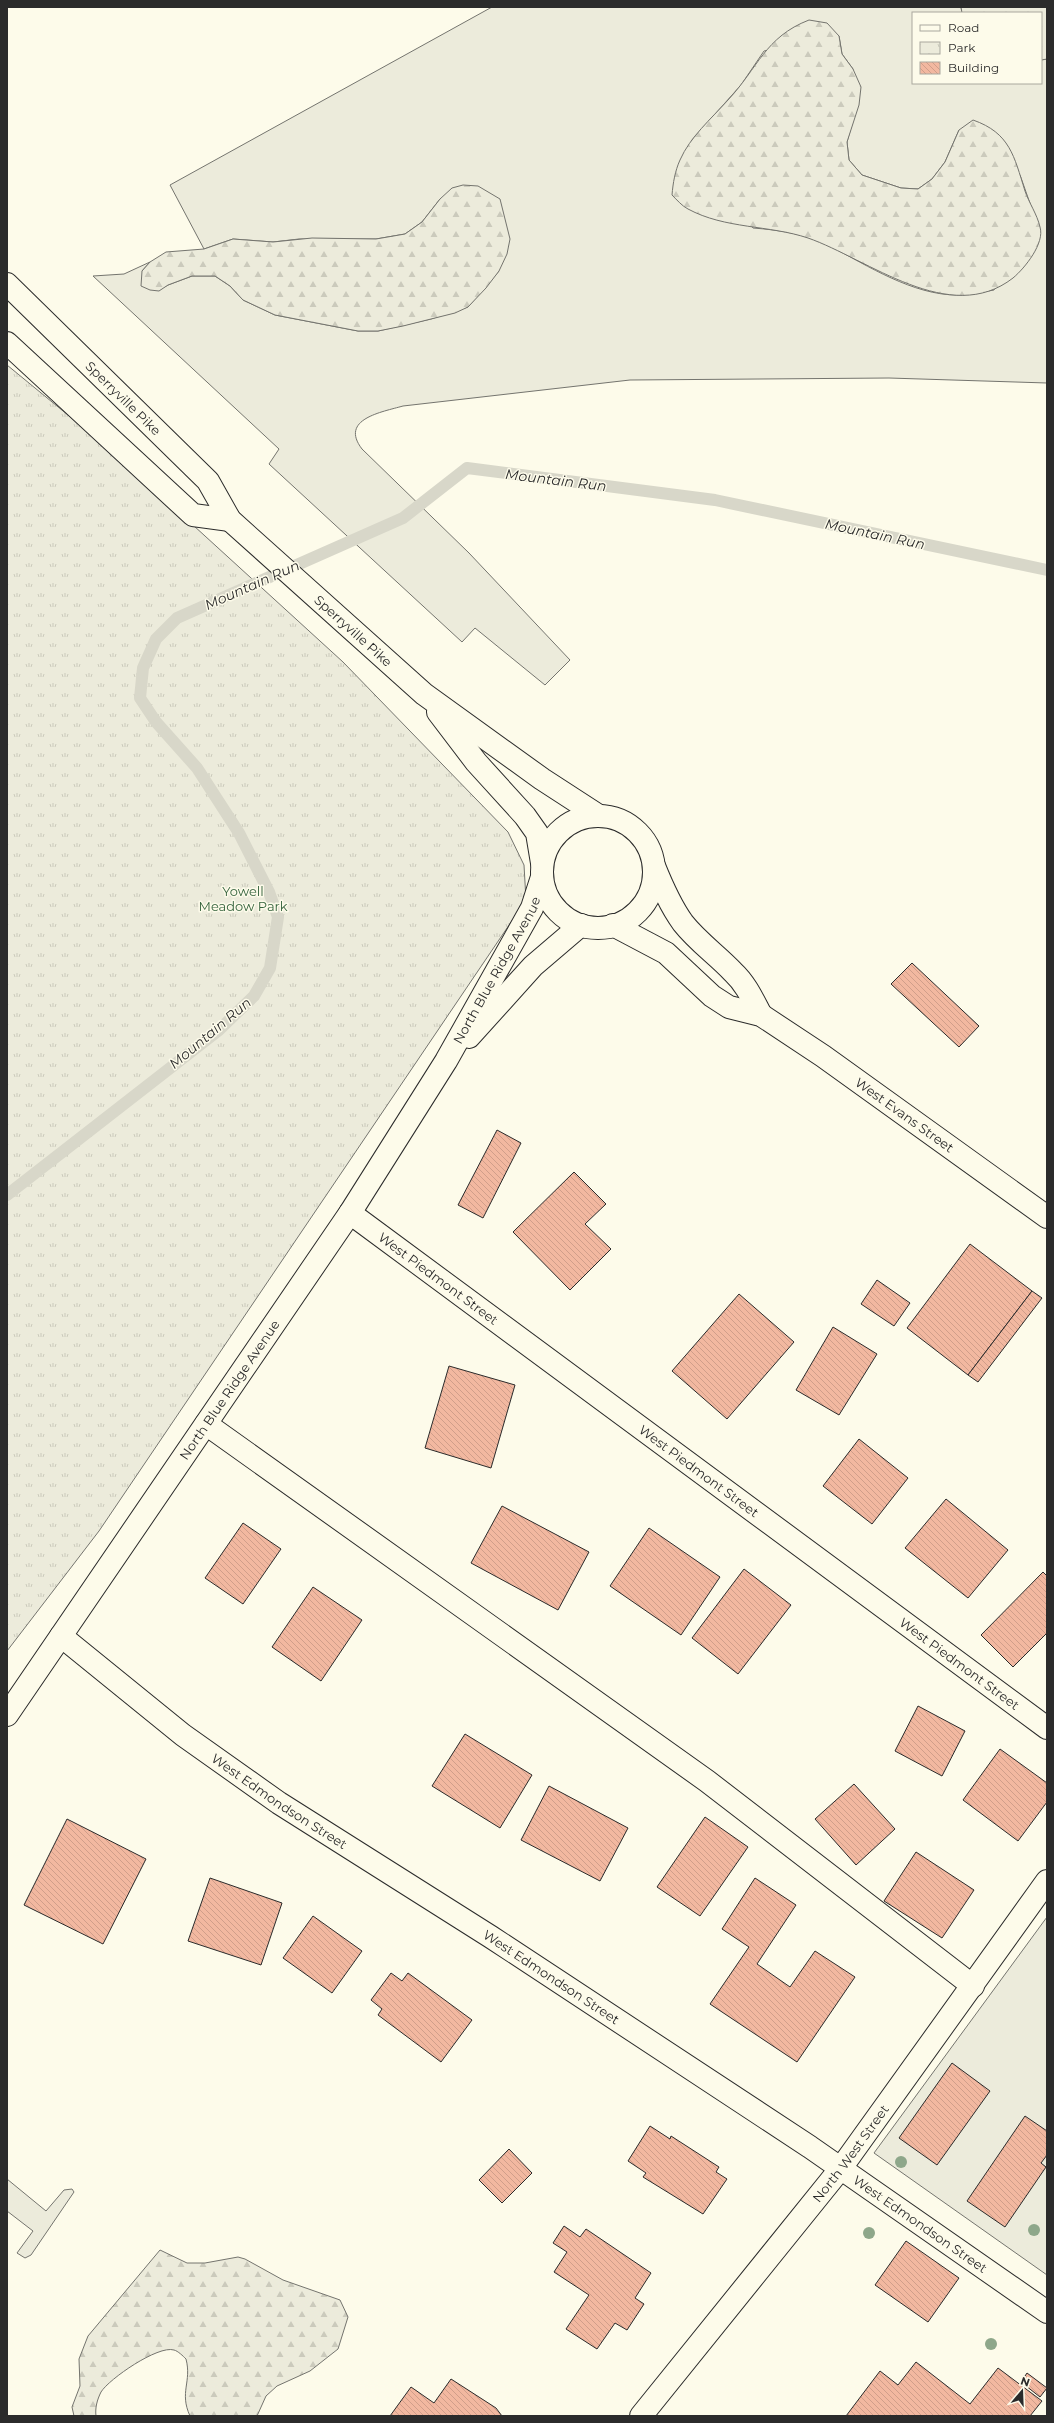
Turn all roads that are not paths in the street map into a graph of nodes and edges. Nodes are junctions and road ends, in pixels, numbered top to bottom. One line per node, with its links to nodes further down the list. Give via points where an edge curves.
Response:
1 (7, 284): 3 (street, Sperryville Pike, via 208,482)
2 (7, 343): 3 (street, via 193,515)
3 (230, 520): 4 (street, Sperryville Pike)
4 (424, 694): 5 (street, Sperryville Pike, via 542,779); 7 (street, Sperryville Pike, via 476,762 537,833)
5 (600, 816): 6 (street, via 612,818 634,830 649,850); 7 (street, via 574,821 554,837 546,850)
6 (653, 863): 9 (street, via 652,882 646,899 632,916); 10 (street, West Evans Street, via 667,898 682,922 734,972 746,987)
7 (542, 870): 8 (street, via 545,891 552,904 562,915); 11 (street, North Blue Ridge Avenue, via 532,908)
8 (580, 925): 9 (street); 11 (street, North Blue Ridge Avenue, via 533,966)
9 (613, 925): 10 (street, West Evans Street, via 666,953 712,996 729,1007)
10 (761, 1015): 13 (street, West Evans Street, via 823,1056)
11 (446, 1061): 12 (street, North Blue Ridge Avenue)
12 (350, 1213): 14 (street, North Blue Ridge Avenue); 17 (street, West Piedmont Street)
13 (1047, 1217)
14 (206, 1424): 15 (street, North Blue Ridge Avenue); 19 (street, via 707,1781)
15 (61, 1636): 16 (street, North Blue Ridge Avenue); 20 (street, West Edmondson Street, via 183,1735 279,1803 491,1937)
16 (7, 1715)
17 (1047, 1728)
18 (1047, 1881): 19 (street, North West Street)
19 (973, 1986): 20 (street, North West Street)
20 (841, 2168): 21 (street, West Edmondson Street); 22 (street, North West Street)
21 (1047, 2312)
22 (641, 2416)

